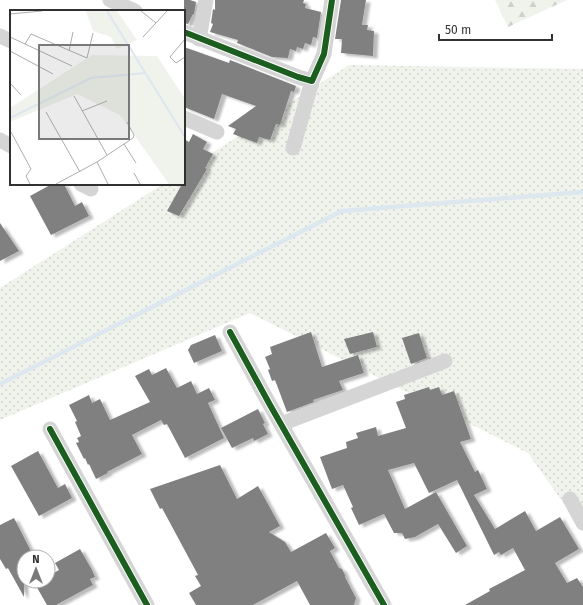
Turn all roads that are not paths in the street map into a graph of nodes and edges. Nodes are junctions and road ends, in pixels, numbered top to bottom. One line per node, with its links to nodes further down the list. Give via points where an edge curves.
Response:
1 (110, 0): 4 (street)
2 (206, 0): 7 (street)
3 (332, 0): 9 (street, via 324,54)
4 (133, 10)
5 (185, 32): 7 (street)
6 (0, 36): 8 (street)
7 (199, 39): 9 (street)
8 (10, 41)
9 (312, 82): 14 (street)
10 (185, 118): 11 (street)
11 (217, 132)
12 (0, 140): 13 (street)
13 (10, 145)
14 (293, 148)
15 (230, 332): 17 (street)
16 (445, 361): 17 (street)
17 (281, 424): 22 (street)
18 (50, 429): 21 (street)
19 (570, 498): 20 (street)
20 (583, 523)
21 (147, 605)
22 (384, 605)

